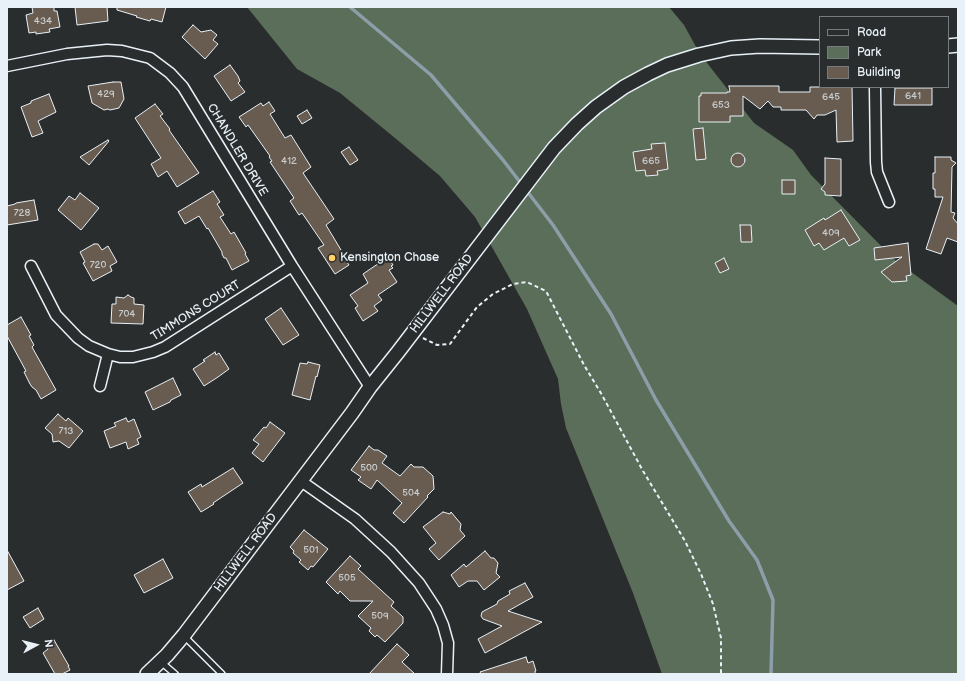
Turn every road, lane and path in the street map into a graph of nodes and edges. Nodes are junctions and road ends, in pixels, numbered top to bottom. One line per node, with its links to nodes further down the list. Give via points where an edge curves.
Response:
1 (819, 47): 7 (street, HILLWELL ROAD, via 760,46 731,48 699,55 648,74 596,106 554,148)
2 (7, 66): 6 (street, CHANDLER DRIVE, via 66,54 107,50 150,58 183,86)
3 (875, 88): 4 (street, via 877,172)
4 (889, 202)
5 (31, 266): 8 (street, TIMMONS COURT, via 56,315 78,338)
6 (292, 266): 8 (street, TIMMONS COURT, via 166,347 133,357); 10 (street, CHANDLER DRIVE)
7 (413, 333): 10 (street, HILLWELL ROAD); 18 (path, via 437,345 450,344 477,307 494,294 513,284 527,282 546,291 584,365 685,541 701,574 713,604 721,638)
8 (108, 354): 9 (street)
9 (100, 386)
10 (370, 387): 11 (street, HILLWELL ROAD)
11 (301, 481): 12 (street, HILLWELL ROAD); 17 (street, via 355,518 419,583 443,625 448,643)
12 (184, 636): 13 (street, HILLWELL ROAD); 16 (lane)
13 (160, 662): 14 (street, HILLWELL ROAD); 15 (lane)
14 (147, 674)
15 (175, 674)
16 (222, 674)
17 (447, 674)
18 (721, 674)

